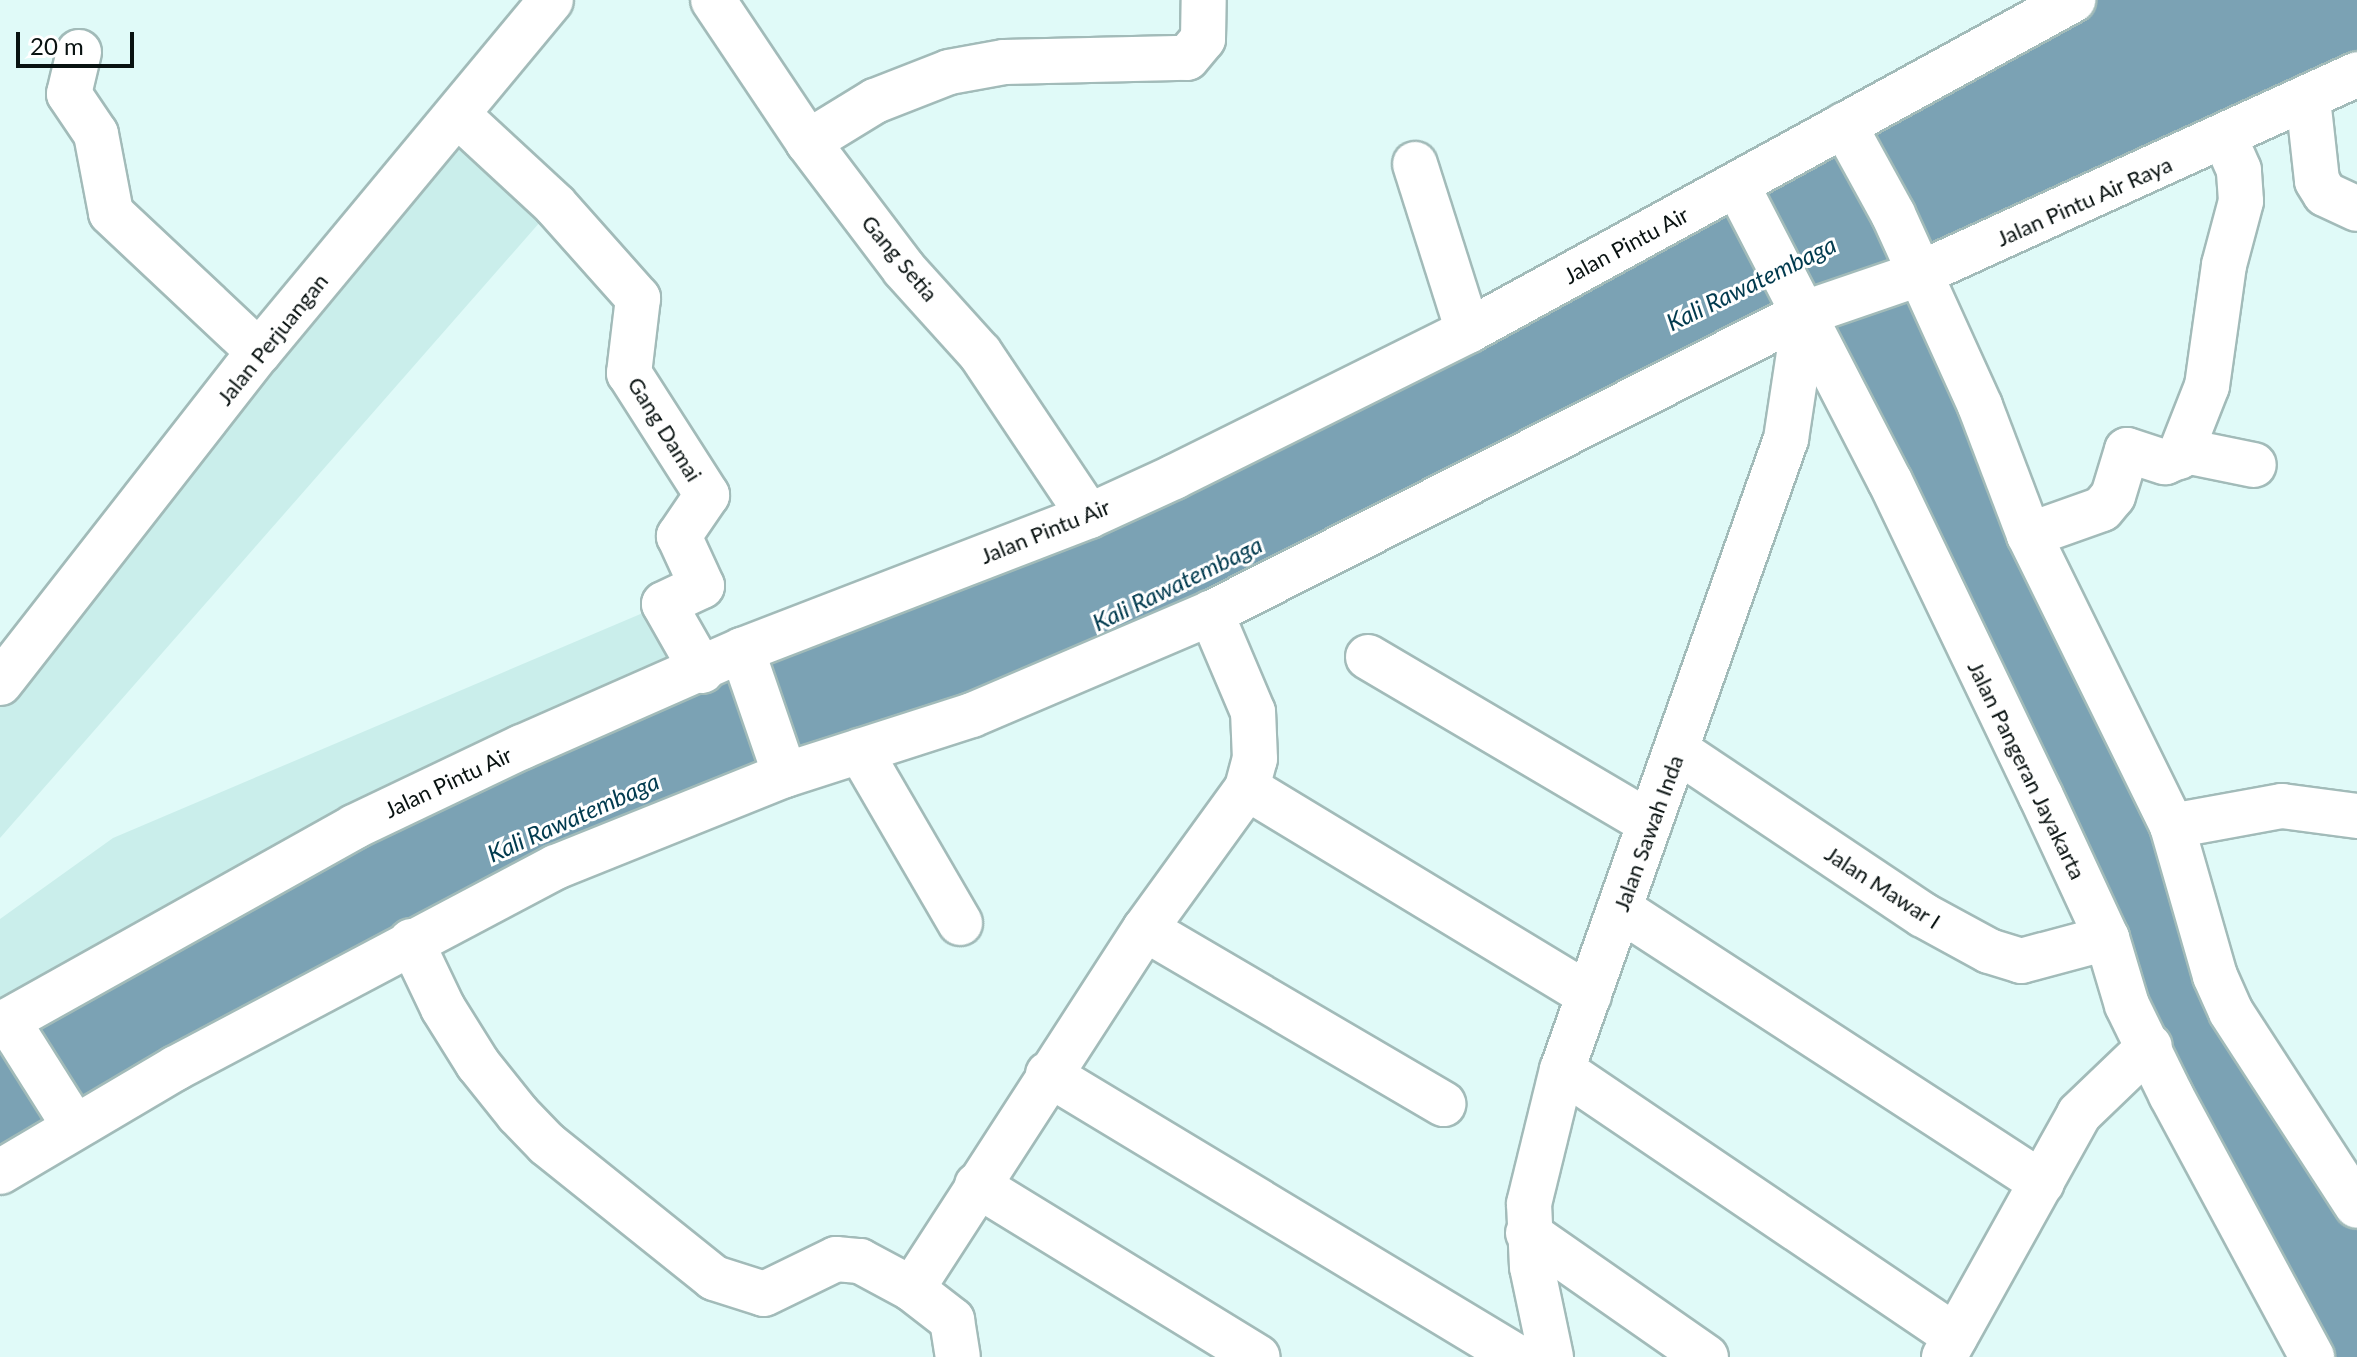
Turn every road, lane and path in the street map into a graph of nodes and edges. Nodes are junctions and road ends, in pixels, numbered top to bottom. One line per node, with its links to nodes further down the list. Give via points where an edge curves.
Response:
1 (551, 0): 8 (street, Jalan Perjuangan)
2 (713, 0): 11 (street, Gang Setia)
3 (1204, 0): 11 (street, via 1199,51 1187,58 1004,62 949,72 875,101)
4 (2073, 0): 9 (street, Jalan Pintu Air)
5 (79, 52): 18 (street, via 69,94 96,134 111,213)
6 (2357, 74): 7 (street, Jalan Pintu Air Raya)
7 (2308, 99): 10 (street, Jalan Pintu Air Raya); 14 (street, via 2317,181 2333,200)
8 (459, 116): 18 (street, Jalan Perjuangan); 26 (street, Gang Damai, via 555,205 638,298 629,373 707,495 679,536 702,586 664,604)
9 (1844, 125): 13 (street, Jalan Pintu Air); 15 (street)
10 (2225, 138): 15 (street, Jalan Pintu Air Raya); 19 (street, via 2239,170 2241,201 2224,265 2207,386)
11 (808, 142): 21 (street, Gang Setia, via 904,269 980,353)
12 (1415, 164): 17 (street)
13 (1737, 185): 16 (street, Jalan Pangeran Jayakarta); 17 (street, Jalan Pintu Air)
14 (2357, 209)
15 (1919, 274): 16 (street, Jalan Pintu Air Raya); 22 (street, via 1980,406)
16 (1805, 313): 23 (street, Jalan Pintu Air Raya); 29 (street, Jalan Sawah Inda, via 1786,439); 38 (street, Jalan Pangeran Jayakarta)
17 (1468, 331): 21 (street, Jalan Pintu Air)
18 (259, 352): 27 (street, Jalan Perjuangan)
19 (2179, 457): 20 (street, via 2190,452); 22 (street, via 2165,462 2127,450 2113,496 2102,509)
20 (2254, 465)
21 (1089, 516): 24 (street, Jalan Pintu Air)
22 (2029, 535): 34 (street)
23 (1211, 613): 28 (street, Jalan Pintu Air Raya, via 1014,698); 31 (street, via 1253,712 1255,759)
24 (742, 650): 26 (street, Jalan Pintu Air); 30 (street)
25 (1368, 657): 33 (street)
26 (702, 671): 41 (street, Jalan Pintu Air, via 354,827)
27 (0, 683)
28 (860, 751): 30 (street, Jalan Pintu Air Raya); 36 (street)
29 (1678, 751): 33 (street, Jalan Sawah Inda); 38 (street, Jalan Mawar I, via 1923,915 1989,951 2021,961)
30 (783, 769): 39 (street, Jalan Pintu Air Raya, via 609,844)
31 (1247, 788): 37 (street); 40 (street)
32 (2357, 816): 34 (street, via 2282,806)
33 (1650, 823): 35 (street, Jalan Sawah Inda)
34 (2172, 826): 47 (street, via 2215,976 2231,1012)
35 (1620, 909): 40 (street, Jalan Sawah Inda); 49 (street)
36 (960, 923)
37 (1145, 929): 44 (street); 45 (street)
38 (2107, 938): 42 (street, Jalan Pangeran Jayakarta, via 2127,1005)
39 (411, 941): 46 (street, Jalan Pintu Air Raya); 53 (street, via 443,1008 518,1114 547,1144 714,1278 764,1294 848,1258)
40 (1589, 995): 43 (street, Jalan Sawah Inda)
41 (11, 1031): 46 (street)
42 (2150, 1046): 49 (street, via 2079,1114); 60 (street, Jalan Pangeran Jayakarta, via 2276,1299)
43 (1562, 1070): 52 (street, Jalan Sawah Inda, via 1529,1204); 54 (street)
44 (1048, 1074): 50 (street); 57 (street)
45 (1443, 1104)
46 (69, 1119): 48 (street, Jalan Pintu Air Raya)
47 (2345, 1156): 51 (street)
48 (0, 1172)
49 (2042, 1183): 54 (street)
50 (977, 1185): 53 (street); 56 (street)
51 (2357, 1206)
52 (1528, 1233): 58 (street, Jalan Sawah Inda); 59 (street)
53 (912, 1289): 55 (street, via 952,1320)
54 (1950, 1346)
55 (958, 1357)
56 (1258, 1357)
57 (1517, 1357)
58 (1551, 1357)
59 (1706, 1357)
60 (2312, 1357)

